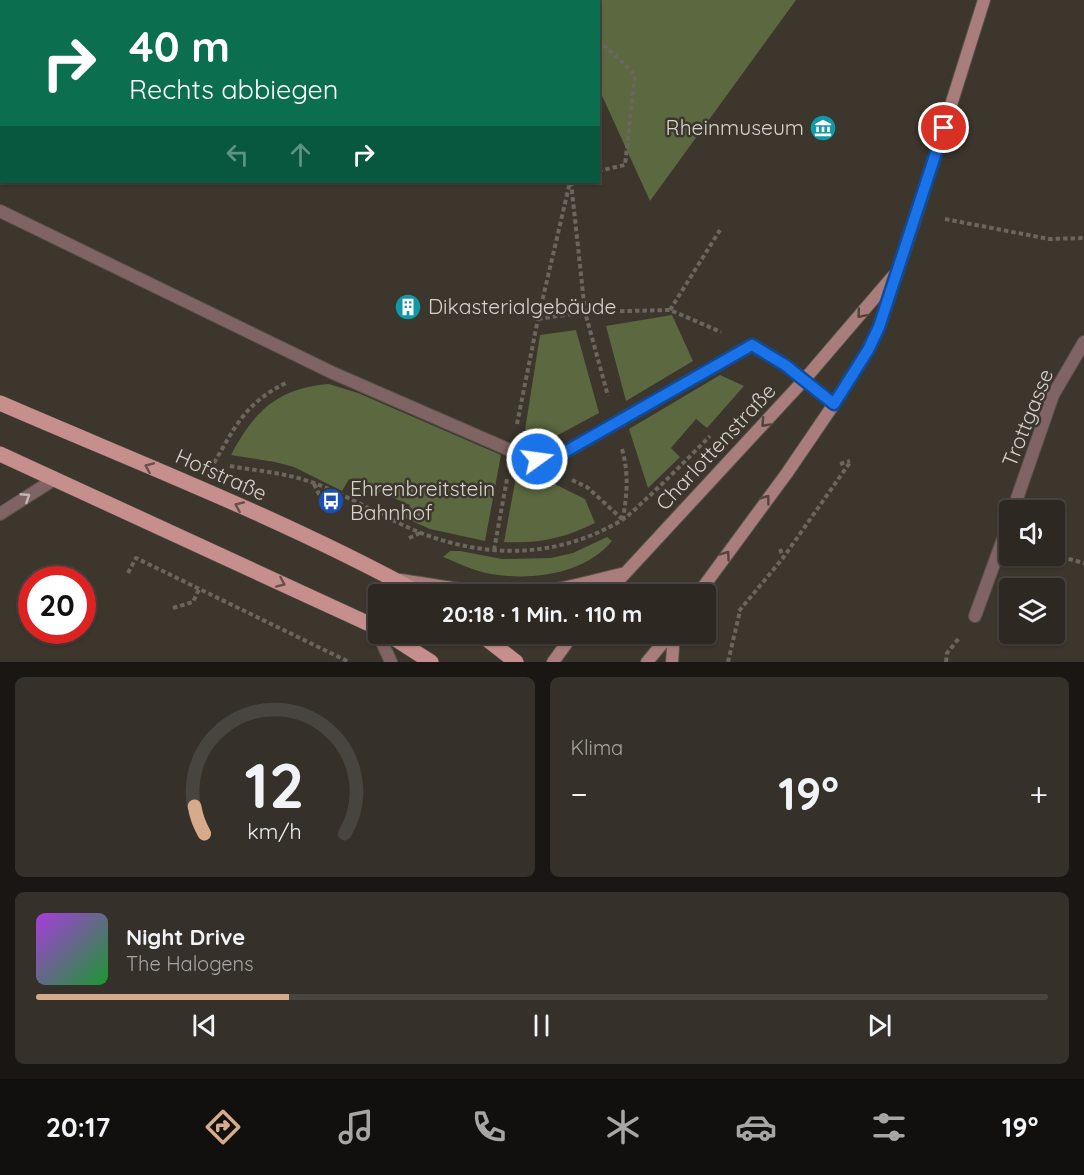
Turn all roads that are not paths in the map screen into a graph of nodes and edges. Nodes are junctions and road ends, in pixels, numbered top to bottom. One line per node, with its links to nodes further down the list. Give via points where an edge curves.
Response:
1 (984, 0): 3 (main road, Charlottenstraße)
2 (0, 211): 5 (street, via 333,373 537,459 556,457 752,345)
3 (898, 269): 5 (main road, Charlottenstraße, one-way to 5); 7 (main road, Charlottenstraße, via 879,327)
4 (1084, 342): 10 (street, Trottgasse, via 1053,395)
5 (804, 380): 7 (street); 13 (main road, Charlottenstraße, one-way to 13)
6 (0, 403): 14 (main road, Hofstraße, one-way to 6, via 274,522)
7 (834, 404): 17 (main road, Charlottenstraße, one-way to 7)
8 (0, 454): 9 (main road)
9 (53, 480): 11 (street, one-way to 9); 19 (main road, one-way to 19)
10 (1016, 500)
11 (0, 514)
12 (999, 550): 18 (street)
13 (625, 573): 14 (main road, via 526,593 478,591); 16 (main road, Charlottenstraße)
14 (394, 579): 15 (main road, Hofstraße)
15 (403, 584)
16 (615, 584)
17 (705, 584)
18 (975, 616)
19 (368, 624)
20 (385, 644): 26 (street)
21 (406, 644): 27 (main road)
22 (493, 644): 28 (main road)
23 (566, 644): 29 (main road)
24 (663, 644): 30 (main road)
25 (673, 644): 31 (main road)
26 (391, 662)
27 (430, 662)
28 (516, 662)
29 (553, 662)
30 (647, 662)
31 (672, 662)

